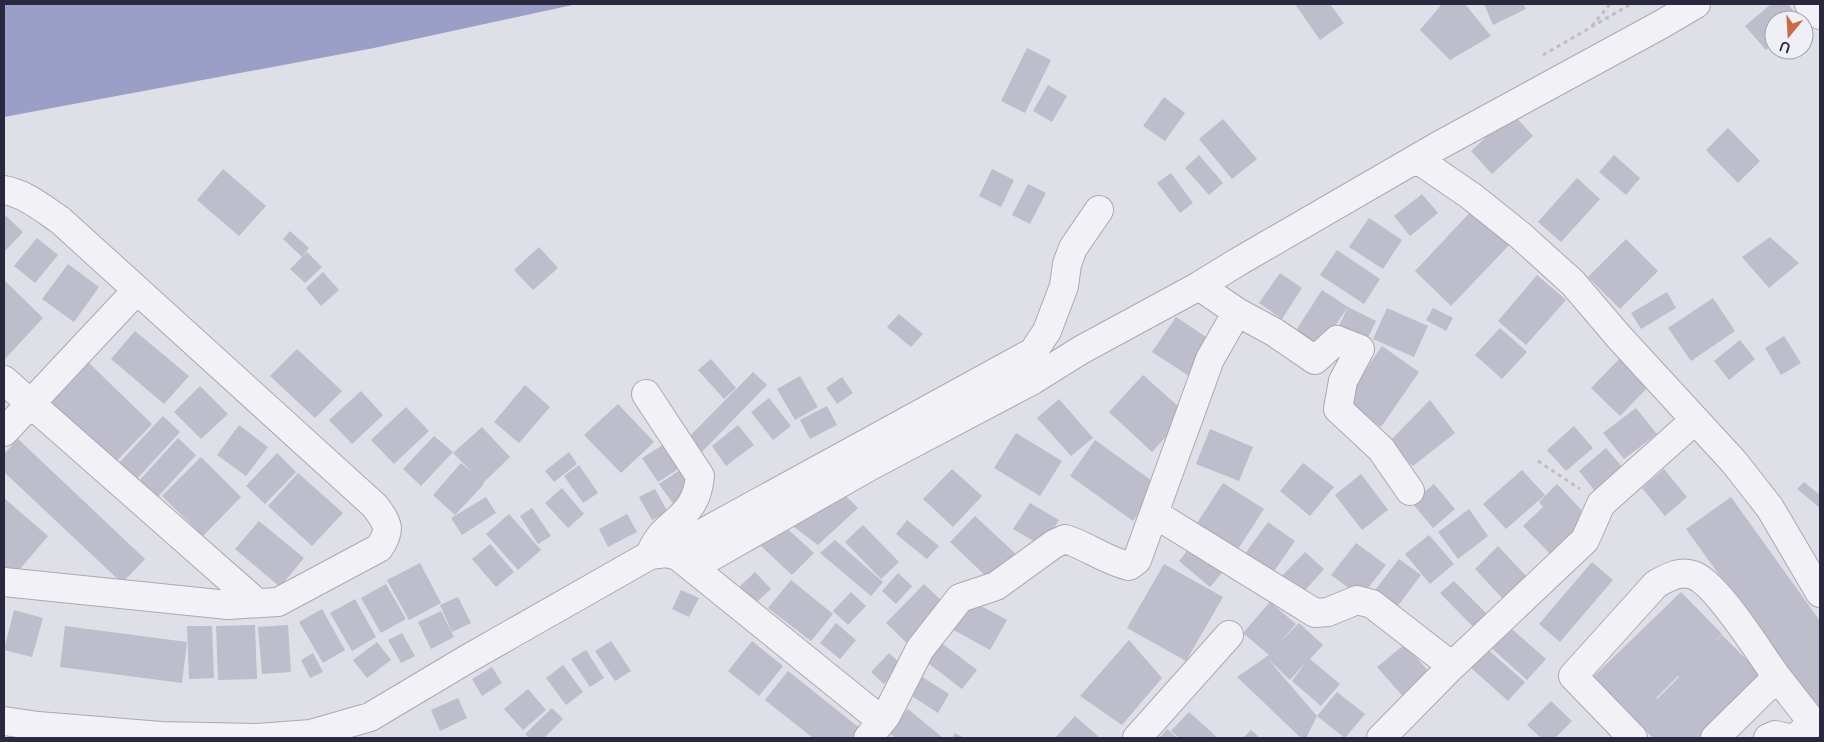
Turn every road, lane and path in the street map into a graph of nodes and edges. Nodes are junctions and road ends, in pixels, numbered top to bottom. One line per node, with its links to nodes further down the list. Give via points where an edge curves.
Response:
1 (1610, 4): 2 (path, via 1590,28)
2 (1631, 4)
3 (1696, 4): 6 (street)
4 (1809, 4): 5 (street)
5 (1820, 15)
6 (1417, 159): 9 (street); 15 (street, via 1521,236 1573,284)
7 (4, 190): 10 (street, via 28,198 60,220)
8 (1099, 210): 21 (street, via 1073,248 1064,286 1047,332 1033,352)
9 (1200, 286): 11 (street); 21 (street, via 1081,350 1033,380 872,464 709,558 697,560)
10 (137, 290): 14 (street); 24 (street, via 375,506 387,522 387,537 379,548 278,602)
11 (1237, 312): 18 (street, via 1316,360 1337,340 1360,349 1343,381 1338,409 1381,449); 20 (street, via 1210,359)
12 (4, 380): 14 (street)
13 (646, 394): 21 (street, via 700,476 692,503 654,542)
14 (29, 403): 16 (street); 24 (street)
15 (1695, 420): 19 (street); 23 (street, via 1770,508)
16 (4, 432)
17 (1538, 461): 19 (path)
18 (1410, 491)
19 (1602, 504): 26 (street, via 1586,540)
20 (1155, 514): 26 (street, via 1315,613 1328,612 1358,600 1372,604); 29 (street, via 1137,560 1129,566 1065,539 996,586 960,598 920,649 886,716)
21 (665, 554): 28 (street, via 469,658 370,717 311,734 257,738 162,736); 29 (street)
22 (4, 582): 24 (street, via 228,605)
23 (1820, 593)
24 (257, 603)
25 (1229, 635): 30 (street)
26 (1452, 666): 31 (street)
27 (1777, 677): 32 (street, via 1729,609 1704,581 1692,574 1668,578 1656,584 1573,676); 33 (street); 36 (street, via 1813,723)
28 (4, 721)
29 (875, 730)
30 (1137, 738)
31 (1381, 738)
32 (1633, 738)
33 (1715, 738)
34 (1768, 738): 35 (street, via 1775,735)
35 (1788, 738)
36 (1795, 738)

